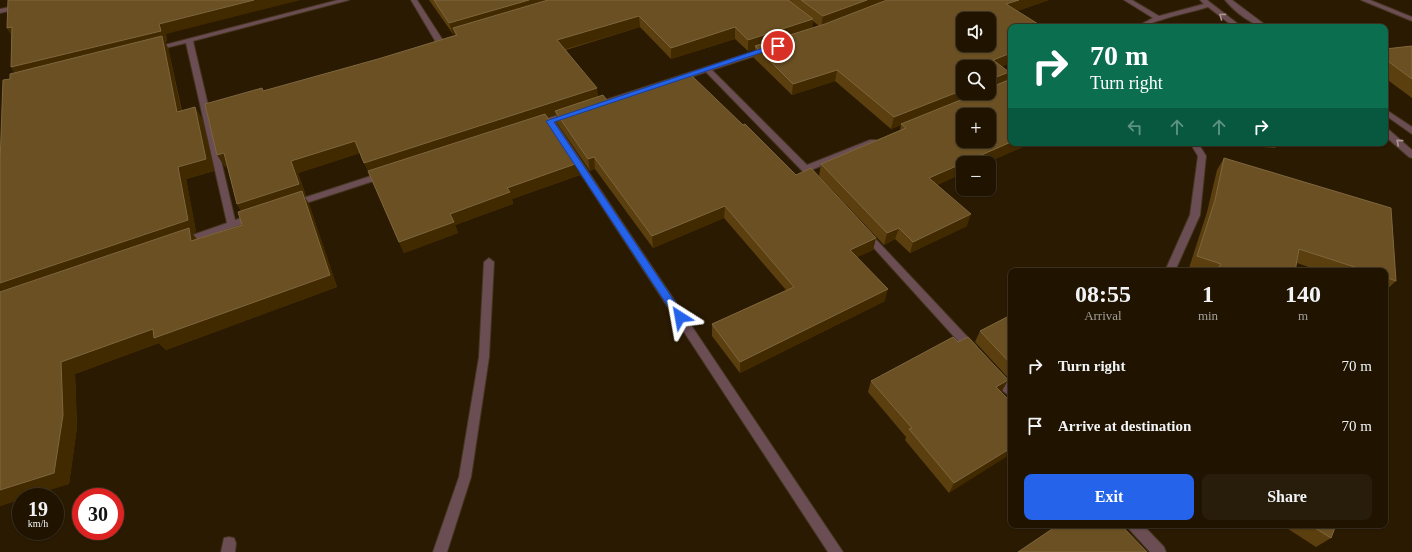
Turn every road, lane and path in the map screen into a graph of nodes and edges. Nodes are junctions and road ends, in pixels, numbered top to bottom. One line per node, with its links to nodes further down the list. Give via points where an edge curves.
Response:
1 (346, 0): 14 (street)
2 (414, 0): 15 (street)
3 (1127, 0): 9 (street)
4 (1228, 0): 13 (street)
5 (1364, 0): 10 (street)
6 (1205, 2): 9 (street, via 1171,16); 12 (street, one-way to 6)
7 (28, 5): 8 (street)
8 (0, 11)
9 (1158, 18): 11 (street)
10 (1412, 19)
11 (1146, 24)
12 (1234, 24)
13 (1260, 24)
14 (189, 40): 17 (street); 32 (street, via 208,110)
15 (440, 42)
16 (775, 47): 18 (street)
17 (143, 51)
18 (707, 69): 20 (street); 27 (street)
19 (1388, 113): 22 (street)
20 (550, 121): 21 (street); 42 (street)
21 (527, 128)
22 (1412, 131)
23 (1388, 134): 26 (street, one-way to 23)
24 (879, 139): 27 (street)
25 (1196, 146): 36 (street, via 1202,156 1195,215)
26 (1412, 155)
27 (806, 169): 29 (street)
28 (391, 173): 30 (street)
29 (822, 187)
30 (285, 207)
31 (262, 215): 32 (street)
32 (232, 225): 34 (street)
33 (860, 228): 37 (street)
34 (172, 245)
35 (489, 262): 41 (street, via 484,357 465,477)
36 (1171, 268)
37 (979, 356)
38 (989, 368): 39 (street)
39 (1008, 388)
40 (1137, 528): 43 (street)
41 (440, 552)
42 (836, 552)
43 (1159, 552)

